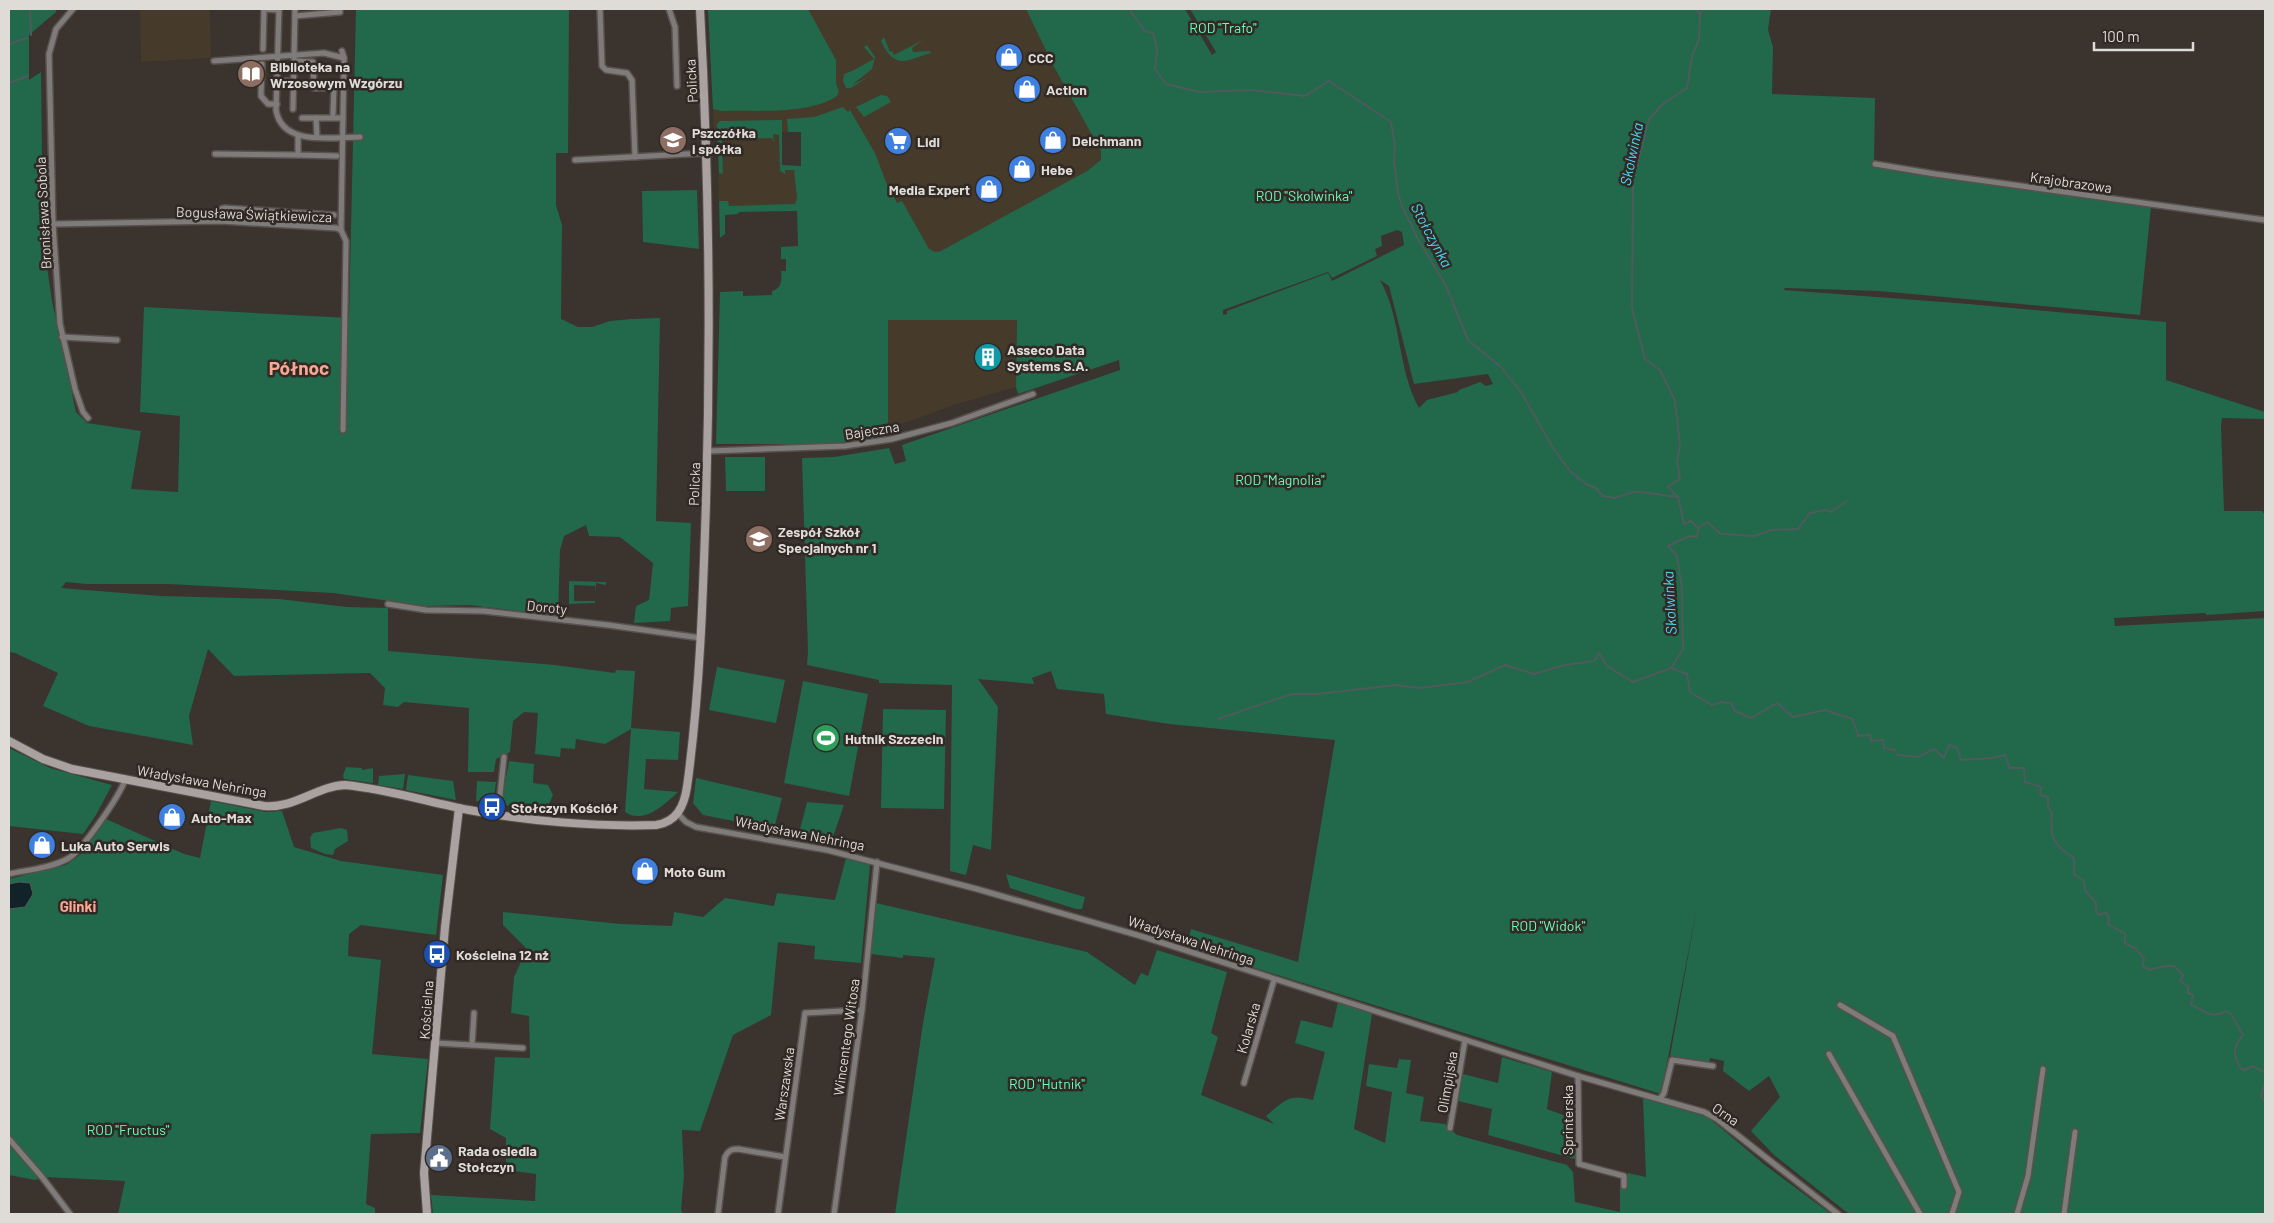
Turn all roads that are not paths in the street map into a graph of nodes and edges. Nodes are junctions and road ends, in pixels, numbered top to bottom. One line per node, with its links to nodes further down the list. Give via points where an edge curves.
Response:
1 (73, 9): 41 (street, Bronisława Sobola, via 56,29 49,54)
2 (264, 9): 3 (street); 10 (street)
3 (279, 9): 12 (street)
4 (295, 9): 9 (street)
5 (600, 9): 34 (street, via 602,66 606,70 627,73 632,80)
6 (669, 9): 19 (street, via 675,27)
7 (700, 9): 30 (street, Policka)
8 (340, 12): 9 (street)
9 (295, 16): 13 (street)
10 (262, 50)
11 (342, 51): 14 (street)
12 (278, 57): 13 (street); 15 (street); 17 (street)
13 (297, 58): 14 (street, via 324,53); 18 (street); 22 (street, via 314,63 314,88 334,88)
14 (344, 58): 23 (street)
15 (214, 61)
16 (262, 64): 20 (street, via 261,96 268,104)
17 (277, 81): 18 (street); 20 (street)
18 (294, 81): 21 (street)
19 (677, 86)
20 (277, 104): 26 (street, via 281,124)
21 (293, 109)
22 (333, 114)
23 (342, 116): 25 (street); 28 (street)
24 (302, 118): 25 (street)
25 (316, 118): 27 (street)
26 (298, 136): 27 (street); 32 (street)
27 (317, 137): 28 (street)
28 (343, 137): 29 (street); 43 (street)
29 (360, 137)
30 (706, 153): 34 (street); 49 (street, Policka, via 710,362)
31 (215, 154): 32 (street)
32 (298, 155): 33 (street)
33 (337, 156)
34 (635, 157): 35 (street)
35 (575, 160)
36 (1874, 164): 40 (street, Krajobrazowa)
37 (219, 215): 38 (street, via 224,208)
38 (321, 215): 39 (street); 42 (street)
39 (334, 216)
40 (2265, 220)
41 (53, 224): 42 (street, Bogusława Świątkiewicza, via 221,221); 44 (street, Bronisława Sobola)
42 (321, 227): 43 (street, Bogusława Świątkiewicza)
43 (341, 230): 48 (street, Bogusława Świątkiewicza, via 346,241)
44 (62, 337): 45 (street); 47 (street, Bronisława Sobola, via 78,397)
45 (117, 340)
46 (1033, 394): 49 (street, Bajeczna, via 892,440 845,446)
47 (88, 418)
48 (343, 430)
49 (708, 451): 51 (street, Policka)
50 (388, 604): 51 (street, Doroty, via 608,625)
51 (702, 638): 57 (street, Policka, via 687,787)
52 (9, 741): 54 (street, Władysława Nehringa, via 57,765)
53 (504, 757): 56 (street)
54 (125, 780): 55 (street, Władysława Nehringa, via 271,807 287,805 332,787 346,785); 59 (street, via 90,836 69,858)
55 (460, 808): 56 (street, Władysława Nehringa); 65 (street, Kościelna, via 445,927)
56 (498, 814): 57 (street, Władysława Nehringa, via 569,823 653,825)
57 (678, 814): 58 (street, Władysława Nehringa, via 696,827 819,848)
58 (877, 862): 60 (street, Władysława Nehringa, via 1144,937); 62 (street, Wincentego Witosa)
59 (9, 874)
60 (1274, 980): 64 (street, Władysława Nehringa); 72 (street, Kolarska)
61 (1840, 1005): 86 (street, via 1893,1036 1959,1192)
62 (862, 1010): 77 (street, Warszawska, via 805,1013); 83 (street, Wincentego Witosa)
63 (474, 1012): 66 (street)
64 (1465, 1040): 71 (street, Władysława Nehringa); 74 (street, Olimpijska)
65 (436, 1043): 66 (street); 80 (street, Kościelna, via 424,1173)
66 (472, 1044): 67 (street)
67 (523, 1048)
68 (1830, 1054): 85 (street)
69 (1713, 1066): 73 (street, via 1672,1060)
70 (2043, 1069): 87 (street, via 2028,1176)
71 (1578, 1076): 73 (street, Orna); 78 (street, Sprinterska, via 1579,1164 1624,1176)
72 (1244, 1083)
73 (1660, 1099): 84 (street, Orna, via 1717,1119)
74 (1450, 1128)
75 (2075, 1132): 88 (street)
76 (9, 1139): 79 (street)
77 (785, 1157): 81 (street, via 738,1149 728,1152); 82 (street, Warszawska)
78 (1624, 1186)
79 (70, 1214)
80 (426, 1214)
81 (718, 1214)
82 (778, 1214)
83 (834, 1214)
84 (1838, 1214)
85 (1920, 1214)
86 (1952, 1214)
87 (2017, 1214)
88 (2064, 1214)

